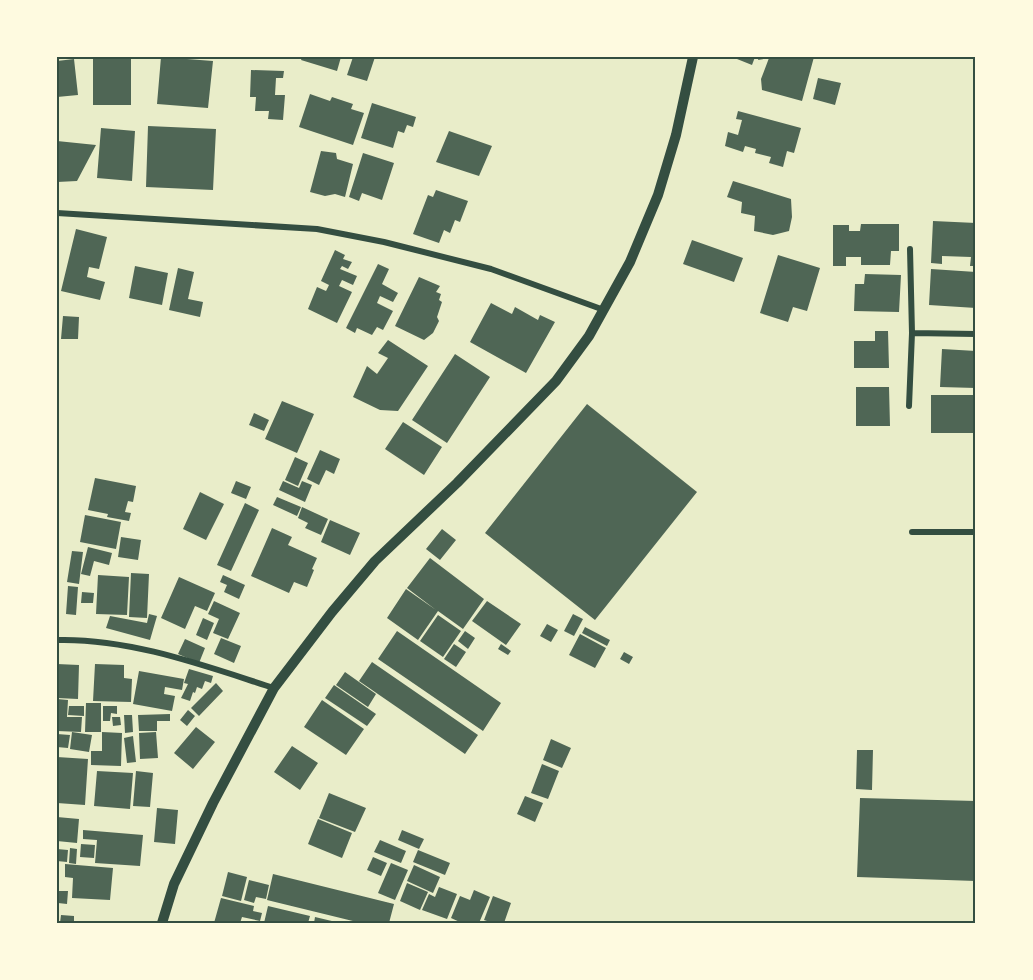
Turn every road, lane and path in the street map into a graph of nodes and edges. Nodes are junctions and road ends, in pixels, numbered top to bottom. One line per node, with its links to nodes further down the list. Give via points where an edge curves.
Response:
1 (693, 57): 4 (street, via 658,195)
2 (57, 213): 4 (street, via 317,229 491,269)
3 (910, 249): 5 (street)
4 (605, 310): 11 (street, via 556,381 375,561)
5 (912, 333): 6 (street); 7 (street)
6 (976, 334)
7 (909, 406)
8 (912, 532): 9 (street)
9 (976, 532)
10 (57, 640): 11 (street, via 109,643 196,663)
11 (274, 688): 12 (street, via 174,884)
12 (162, 923)

